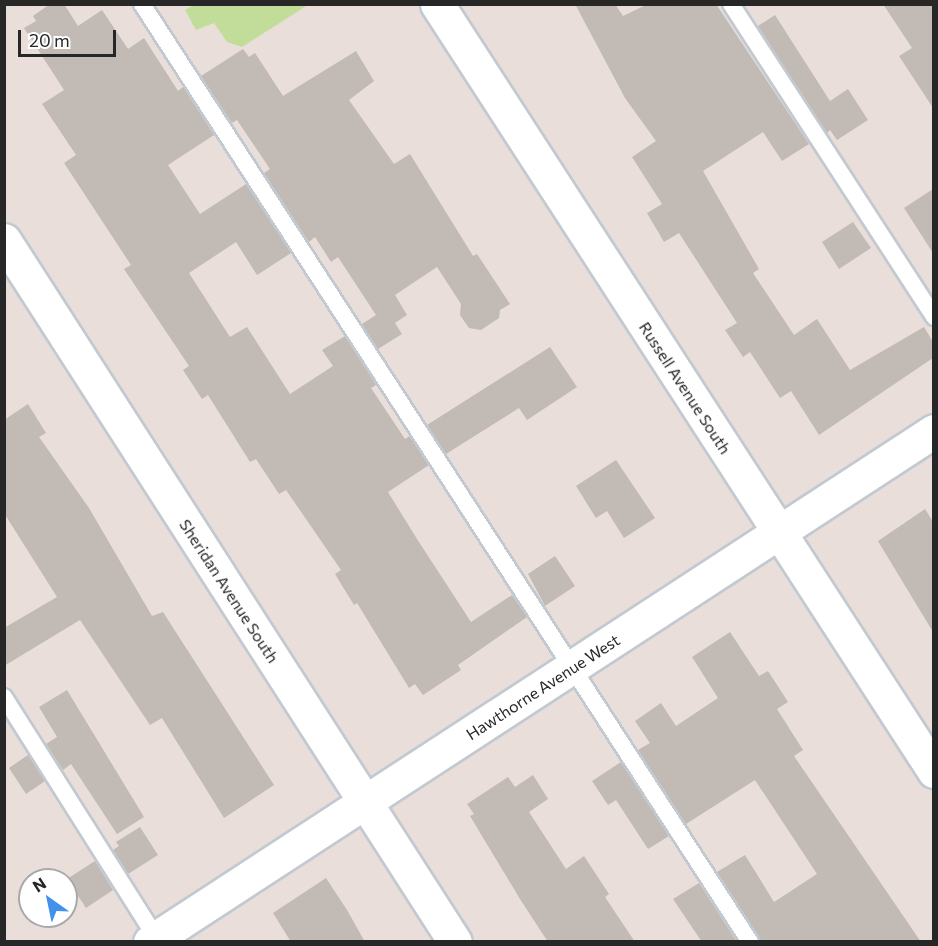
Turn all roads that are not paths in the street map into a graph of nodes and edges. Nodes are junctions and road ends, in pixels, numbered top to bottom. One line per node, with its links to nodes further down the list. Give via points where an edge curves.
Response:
1 (142, 4): 8 (lane)
2 (437, 4): 7 (street, Russell Avenue South)
3 (731, 4): 5 (lane)
4 (4, 240): 11 (street, Sheridan Avenue South)
5 (933, 317)
6 (933, 431): 7 (street, Hawthorne Avenue West)
7 (778, 531): 8 (street, Hawthorne Avenue West); 10 (street, Russell Avenue South)
8 (574, 668): 11 (street, Hawthorne Avenue West); 14 (lane)
9 (4, 697): 12 (lane)
10 (933, 771)
11 (365, 802): 12 (street, Hawthorne Avenue West); 13 (street, Sheridan Avenue South)
12 (155, 940)
13 (455, 942)
14 (750, 942)

